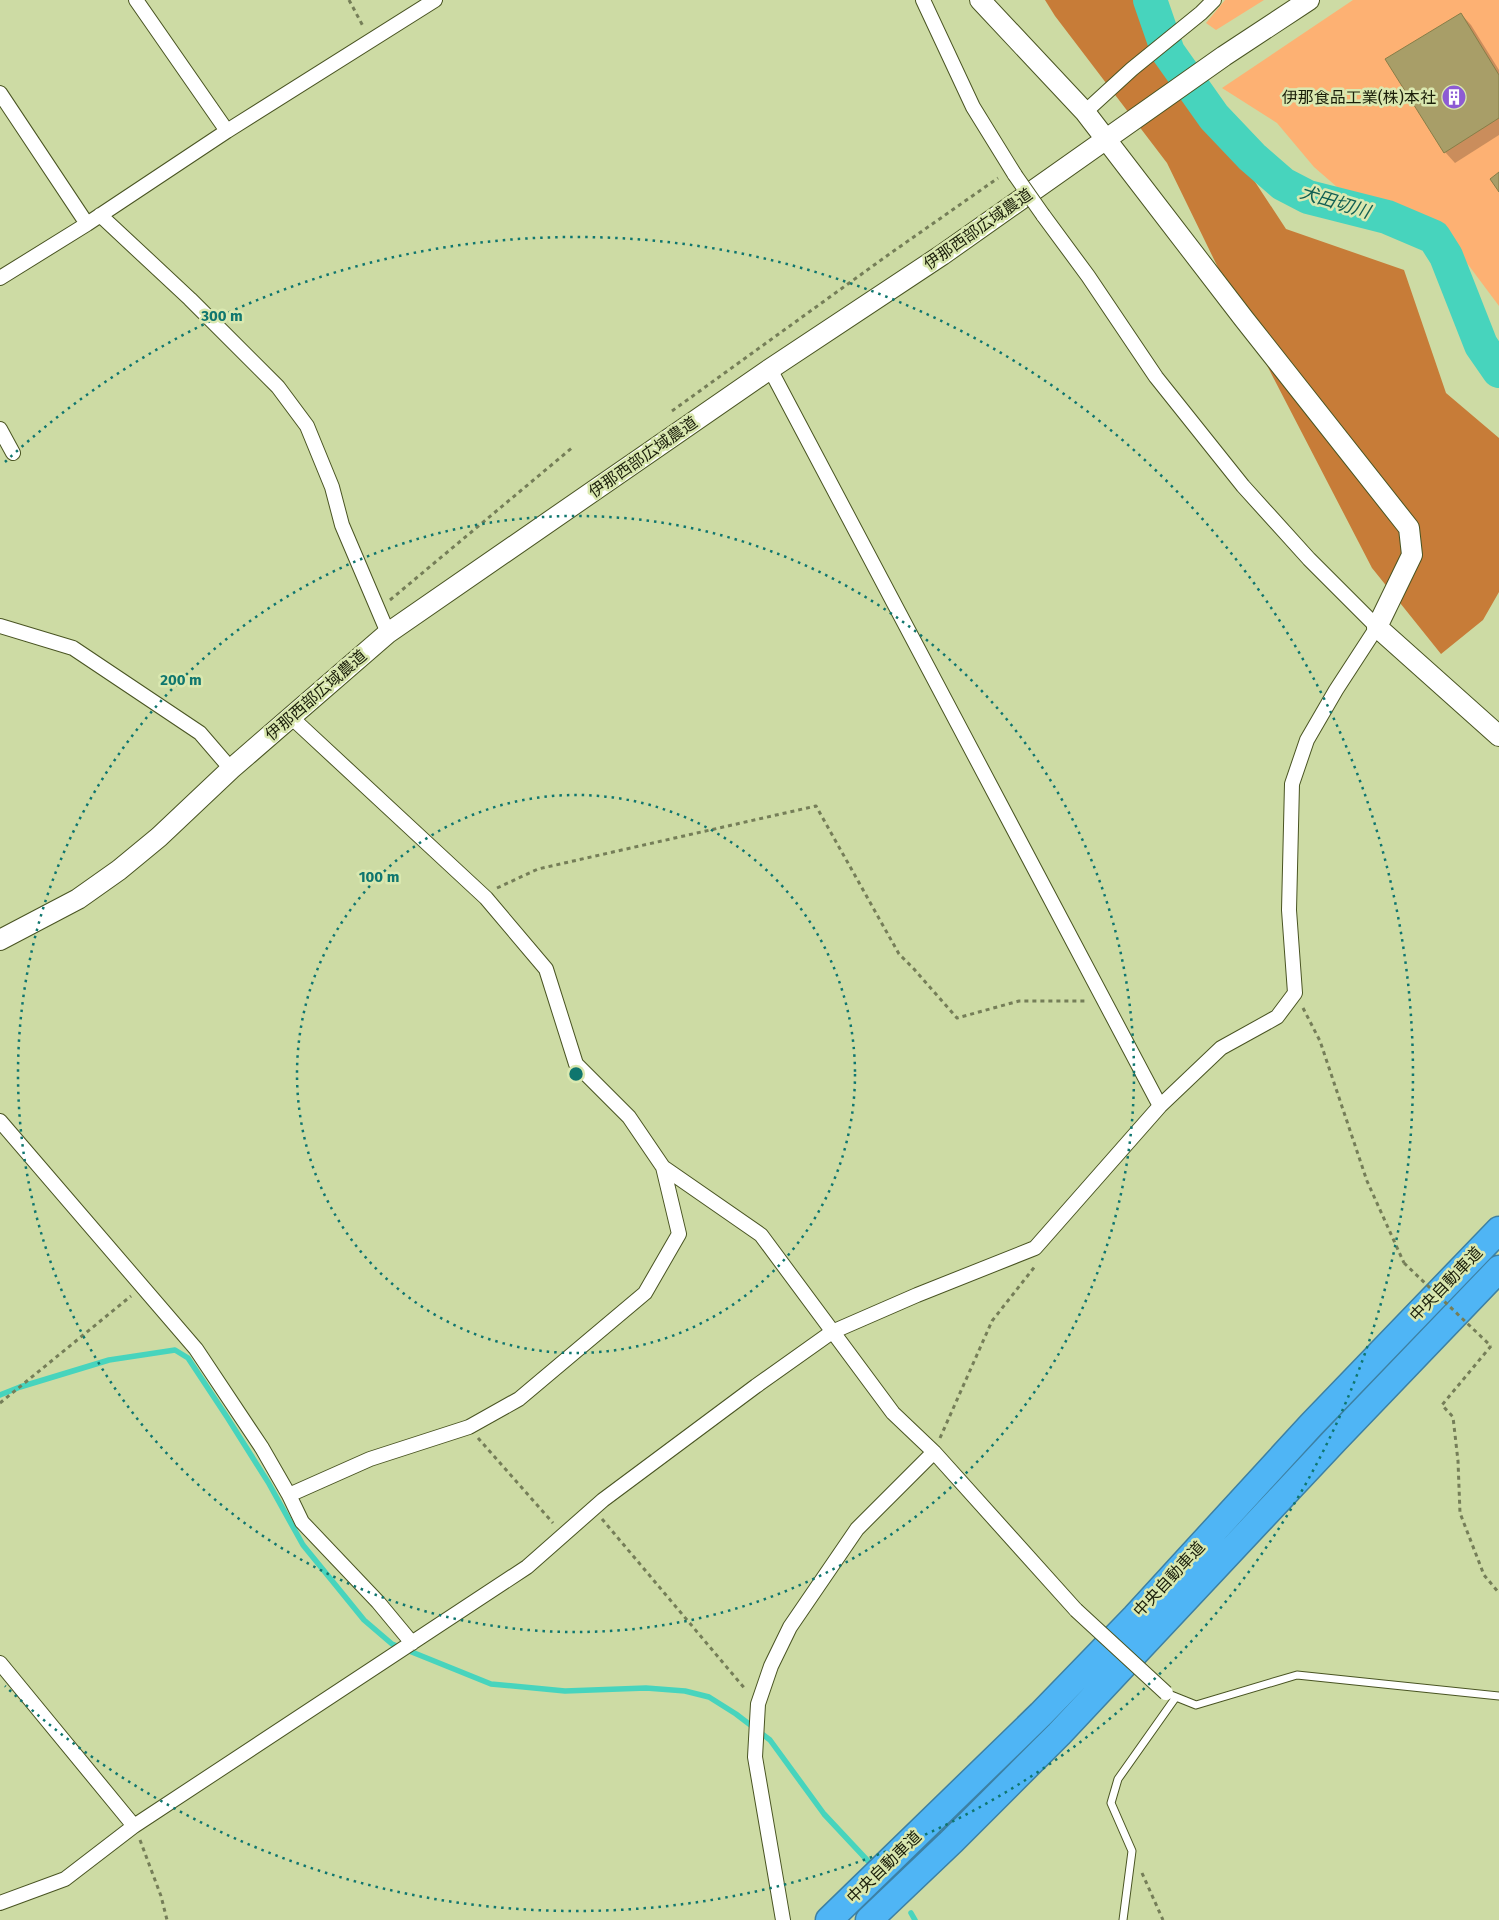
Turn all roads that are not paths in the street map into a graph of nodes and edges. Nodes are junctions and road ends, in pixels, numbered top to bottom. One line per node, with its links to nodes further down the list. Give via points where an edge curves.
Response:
1 (136, 0): 9 (street)
2 (435, 0): 9 (street)
3 (923, 0): 18 (street, bridge, via 973,107 1013,172 1156,377 1243,486)
4 (980, 0): 8 (street)
5 (1214, 0): 8 (street)
6 (1308, 0): 10 (street, 伊那西部広域農道)
7 (0, 93): 12 (street)
8 (1085, 112): 10 (street)
9 (227, 131): 11 (street)
10 (1106, 140): 14 (street, 伊那西部広域農道); 18 (street, via 1410,528 1412,555)
11 (100, 215): 12 (street); 19 (street, via 278,387 307,426 332,487 342,525)
12 (87, 224): 13 (street)
13 (0, 278)
14 (770, 369): 19 (street, 伊那西部広域農道); 24 (street)
15 (0, 429): 16 (street)
16 (13, 453)
17 (0, 626): 22 (street, via 73,648 200,733)
18 (1377, 627): 21 (street); 24 (street, via 1307,740 1292,784 1289,910 1295,993 1276,1017 1221,1048)
19 (388, 633): 20 (street, 伊那西部広域農道)
20 (291, 716): 22 (street, 伊那西部広域農道); 26 (street, via 482,894 546,969 576,1064 629,1117)
21 (1499, 736)
22 (231, 769): 23 (street, 伊那西部広域農道, via 119,870 78,899)
23 (0, 940)
24 (1160, 1106): 29 (street, via 1035,1248)
25 (0, 1120): 31 (street, via 196,1349)
26 (663, 1166): 29 (street, via 761,1234); 31 (street, via 678,1234 645,1293 519,1399 469,1427 370,1459)
27 (1499, 1230): 39 (highway, 中央自動車道, via 1312,1424 1122,1630)
28 (1499, 1269): 40 (highway, 中央自動車道, via 1059,1734)
29 (832, 1332): 30 (street, via 893,1413); 32 (street, via 594,1509 527,1567)
30 (934, 1452): 34 (street, bridge, via 1076,1610); 38 (street, via 857,1529 790,1627 771,1666 758,1704 755,1757)
31 (290, 1495): 32 (street, via 302,1522)
32 (412, 1643): 36 (street)
33 (0, 1662): 36 (street)
34 (1171, 1695): 35 (lane, via 1196,1705 1297,1675); 41 (lane, via 1118,1779 1111,1804 1132,1851)
35 (1499, 1696)
36 (134, 1826): 37 (street, via 65,1879)
37 (0, 1903)
38 (783, 1920)
39 (829, 1920)
40 (868, 1920)
41 (1123, 1920)

